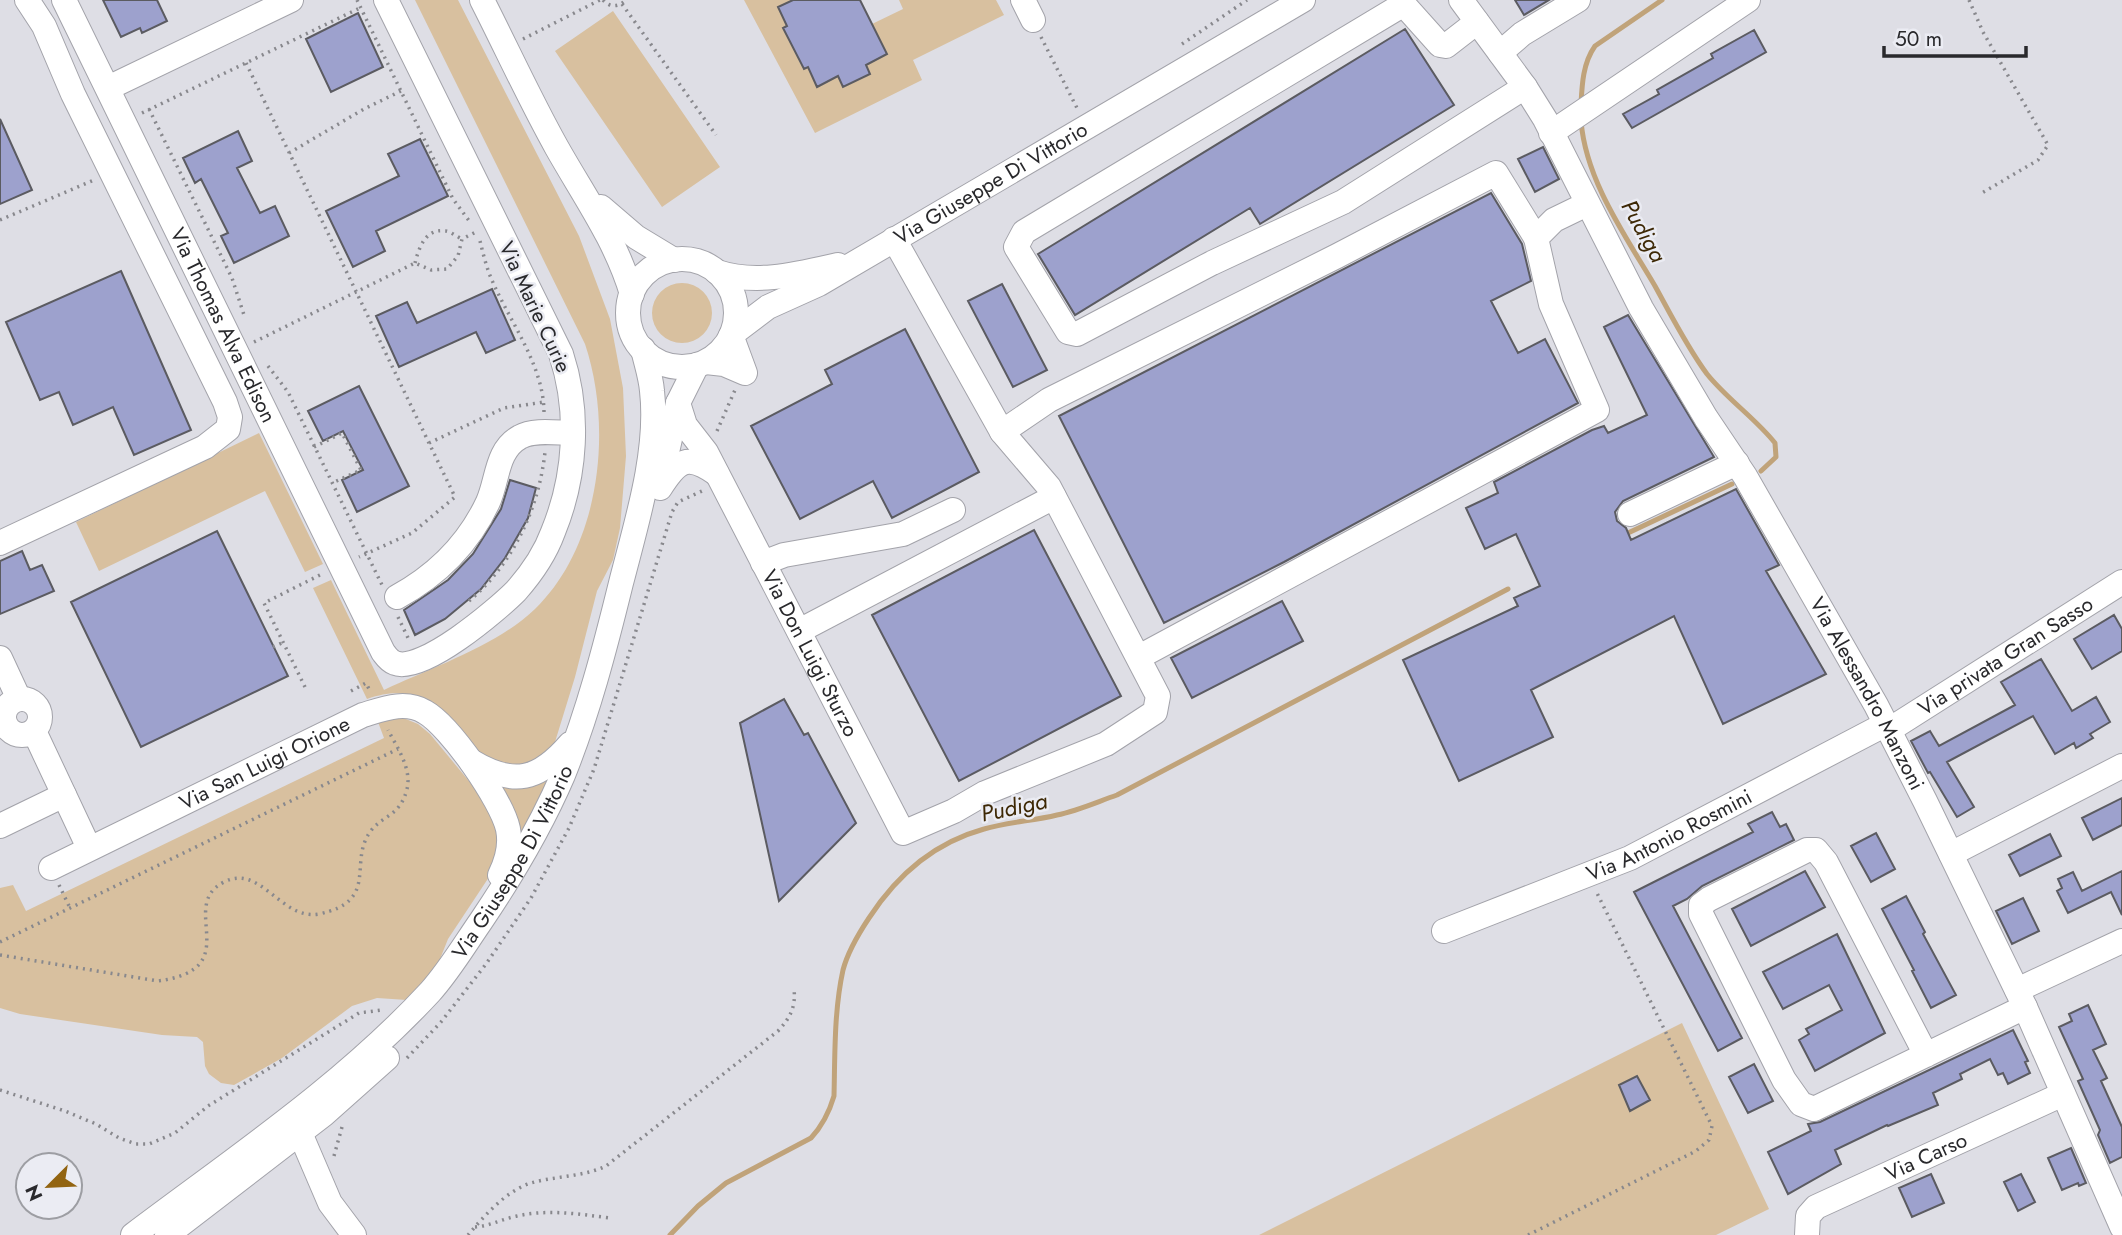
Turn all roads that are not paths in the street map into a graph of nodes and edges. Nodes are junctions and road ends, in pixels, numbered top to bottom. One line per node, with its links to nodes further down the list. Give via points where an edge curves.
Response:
1 (27, 0): 37 (street, via 44,26 230,417 228,429 205,447)
2 (64, 0): 14 (street, Via Thomas Alva Edison)
3 (291, 0): 14 (street)
4 (482, 0): 17 (street)
5 (1275, 0): 15 (street, Via Giuseppe Di Vittorio)
6 (1303, 0): 15 (street, Via Giuseppe Di Vittorio)
7 (1461, 0): 11 (street, Via Alessandro Manzoni)
8 (1578, 0): 12 (street)
9 (1748, 0): 16 (street)
10 (379, 1): 30 (street, Via Marie Curie, via 486,228 561,354)
11 (1477, 22): 12 (street, Via Alessandro Manzoni); 13 (street, via 1446,46 1440,45 1406,7 1399,8 1024,232 1016,247 1068,332 1077,334 1212,263 1343,202)
12 (1500, 52): 13 (street, Via Alessandro Manzoni)
13 (1525, 87): 16 (street, Via Alessandro Manzoni)
14 (107, 88): 42 (street, Via Thomas Alva Edison, via 249,344)
15 (1126, 102): 20 (street, Via Giuseppe Di Vittorio)
16 (1565, 122): 18 (street, Via Alessandro Manzoni, via 1575,179)
17 (582, 188): 21 (street, via 636,237); 24 (street, via 619,255)
18 (1587, 204): 19 (street, via 1554,220); 31 (street, Via Alessandro Manzoni, via 1641,308)
19 (1536, 238): 29 (street, via 1496,173 1049,400); 43 (street, via 1551,304 1597,410)
20 (894, 239): 22 (street, Via Giuseppe Di Vittorio); 29 (street)
21 (674, 260): 23 (street, via 696,261); 24 (street, via 644,275)
22 (856, 261): 23 (street, Via Giuseppe Di Vittorio, via 761,278); 25 (street, Via Giuseppe Di Vittorio, via 768,307)
23 (717, 272): 25 (street, via 734,301)
24 (632, 295): 26 (street, via 631,329)
25 (731, 335): 27 (street, via 722,350); 27 (street, via 748,376 724,364)
26 (643, 349): 27 (street, via 673,366); 46 (street, Via Giuseppe Di Vittorio, via 653,408 648,463 609,633)
27 (701, 363): 28 (street, Via Giuseppe Di Vittorio)
28 (678, 403): 32 (street, Via Don Luigi Sturzo, via 685,425); 33 (street, Via Giuseppe Di Vittorio)
29 (1002, 432): 34 (street)
30 (573, 433): 40 (street, via 520,437 506,449 488,501 470,534 451,559); 42 (street, Via Marie Curie, via 563,505 544,553 516,590 449,645 415,645 399,664)
31 (1737, 463): 36 (street); 45 (street, Via Alessandro Manzoni)
32 (717, 474): 33 (street, via 688,461 674,469); 38 (street, Via Don Luigi Sturzo)
33 (659, 490): 60 (street, Via Giuseppe Di Vittorio, via 595,737 537,862 488,941 442,999 379,1065)
34 (1054, 497): 41 (street); 43 (street)
35 (953, 510): 38 (street, via 903,534 784,555)
36 (1630, 514)
37 (0, 544)
38 (763, 563): 41 (street, Via Don Luigi Sturzo)
39 (2122, 583): 45 (street, Via privata Gran Sasso)
40 (393, 601)
41 (799, 631): 43 (street, Via Don Luigi Sturzo, via 903,833 985,793 1106,744 1155,712 1158,696)
42 (383, 652)
43 (1139, 657)
44 (0, 658): 49 (street, via 19,699 38,708 40,721 34,731)
45 (1887, 727): 52 (street, Via Alessandro Manzoni); 54 (street, Via Antonio Rosmini, via 1630,858)
46 (579, 733): 47 (street, Via San Luigi Orione, via 554,763 527,776 498,774); 56 (street, Via Giuseppe Di Vittorio, via 524,851)
47 (468, 758): 51 (street, Via San Luigi Orione, via 424,712 406,706 379,710); 56 (street, Via San Luigi Orione, via 502,812 509,835 508,852 498,879 454,945)
48 (2122, 766): 52 (street)
49 (65, 795): 50 (street); 51 (street)
50 (0, 826)
51 (89, 848): 53 (street, Via San Luigi Orione)
52 (1951, 854): 57 (street, Via Alessandro Manzoni)
53 (51, 868)
54 (1444, 931)
55 (2122, 941): 57 (street)
56 (449, 966): 63 (street, Via Giuseppe Di Vittorio, via 433,989 369,1052)
57 (2021, 998): 58 (street); 59 (street, Via Alessandro Manzoni)
58 (1926, 1055): 58 (street, via 1814,1109 1801,1104 1784,1080 1701,914 1701,905 1807,850 1816,850)
59 (2063, 1094): 61 (street, Via Alessandro Manzoni); 66 (street, Via Carso, via 1816,1207 1808,1216)
60 (300, 1133): 64 (street, Via Giuseppe Di Vittorio); 65 (street, via 330,1203)
61 (2113, 1183): 62 (street, Via Alessandro Manzoni)
62 (2122, 1227)
63 (133, 1235)
64 (167, 1235)
65 (354, 1235)
66 (1807, 1235)

